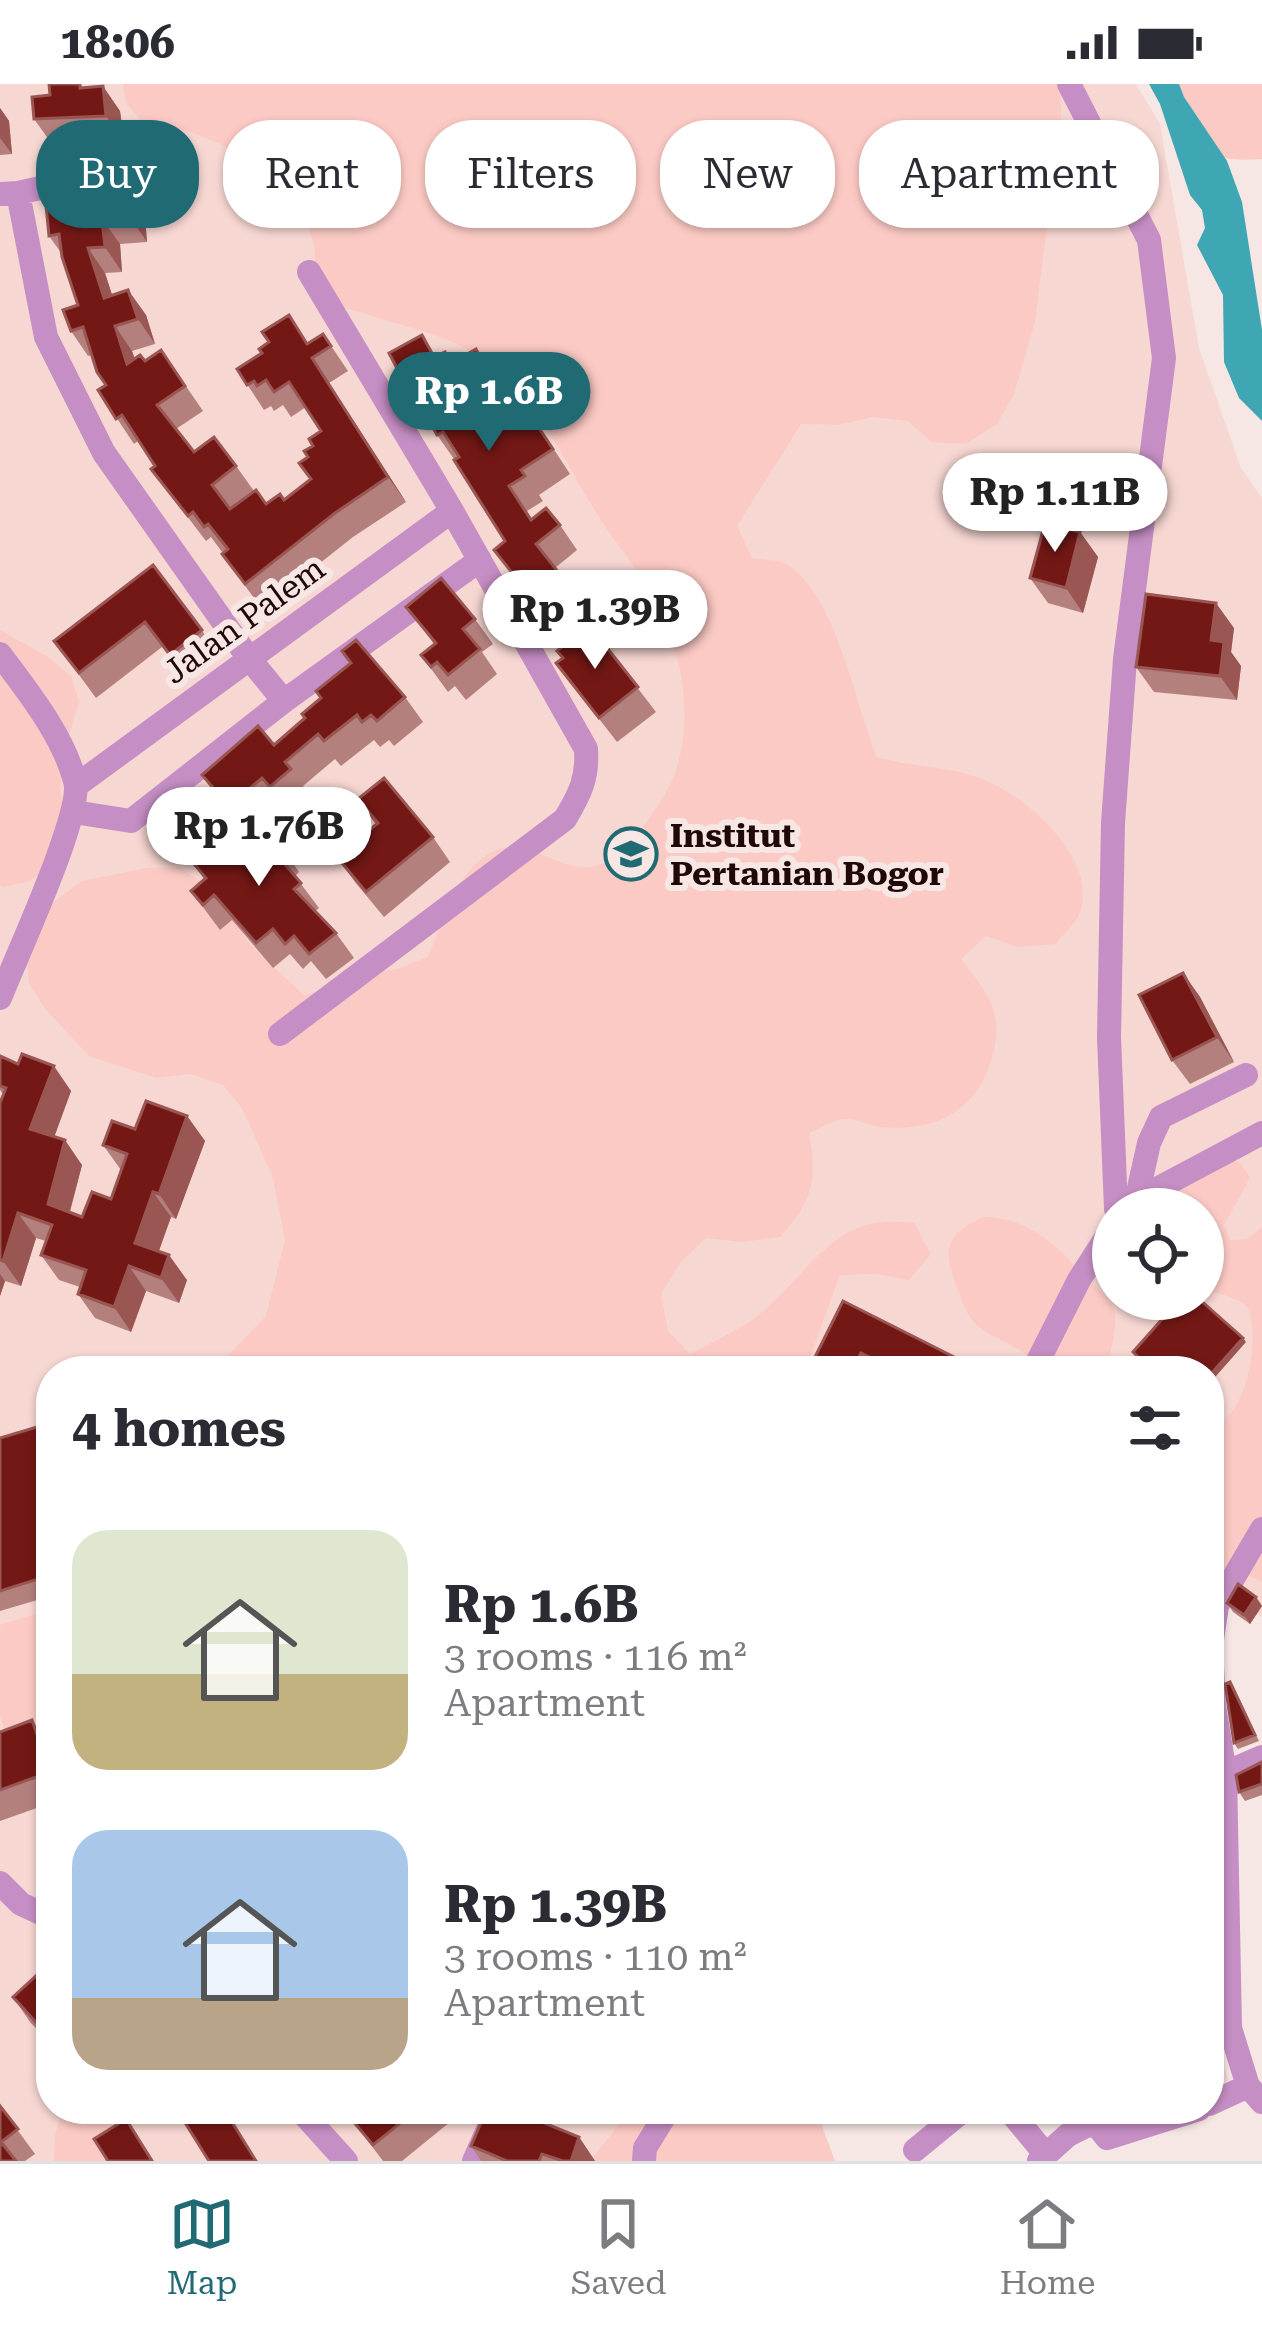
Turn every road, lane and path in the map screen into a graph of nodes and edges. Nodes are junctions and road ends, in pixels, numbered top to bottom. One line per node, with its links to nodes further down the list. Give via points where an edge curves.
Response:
1 (1069, 84): 16 (street, via 1149,240 1164,358 1125,659 1113,824 1109,1037)
2 (9, 194): 7 (street, via 46,337 104,453)
3 (309, 272): 4 (street)
4 (452, 511): 5 (street); 7 (street, Jalan Palem)
5 (480, 560): 8 (street); 13 (street, via 586,749 584,789 565,819)
6 (0, 654): 9 (street, via 61,745)
7 (248, 657): 8 (street); 9 (street, Jalan Palem)
8 (284, 700): 10 (street, via 131,821)
9 (77, 785): 10 (street)
10 (74, 812): 11 (street)
11 (10, 939): 12 (street)
12 (2, 986)
13 (280, 1034)
14 (1246, 1075): 17 (street, via 1161,1117)
15 (1262, 1132): 18 (street)
16 (1125, 1188)
17 (1134, 1188)
18 (1159, 1188)
19 (1092, 1260): 20 (street)
20 (1041, 1356)
21 (1262, 1529): 22 (street)
22 (1224, 1594)
23 (1262, 1756): 25 (street)
24 (1224, 1767): 25 (street)
25 (1225, 1773): 28 (street, via 1230,2028)
26 (0, 1883): 27 (street)
27 (10, 1903)
28 (1255, 2094): 29 (street)
29 (1224, 2101)
30 (313, 2124): 40 (street)
31 (489, 2124): 41 (street)
32 (660, 2124): 42 (street)
33 (947, 2124): 38 (street)
34 (1019, 2124): 39 (street)
35 (1090, 2124): 39 (street)
36 (1096, 2124): 37 (street, via 1107,2138)
37 (1151, 2124)
38 (915, 2150)
39 (1043, 2158)
40 (346, 2161)
41 (473, 2161)
42 (644, 2161)

